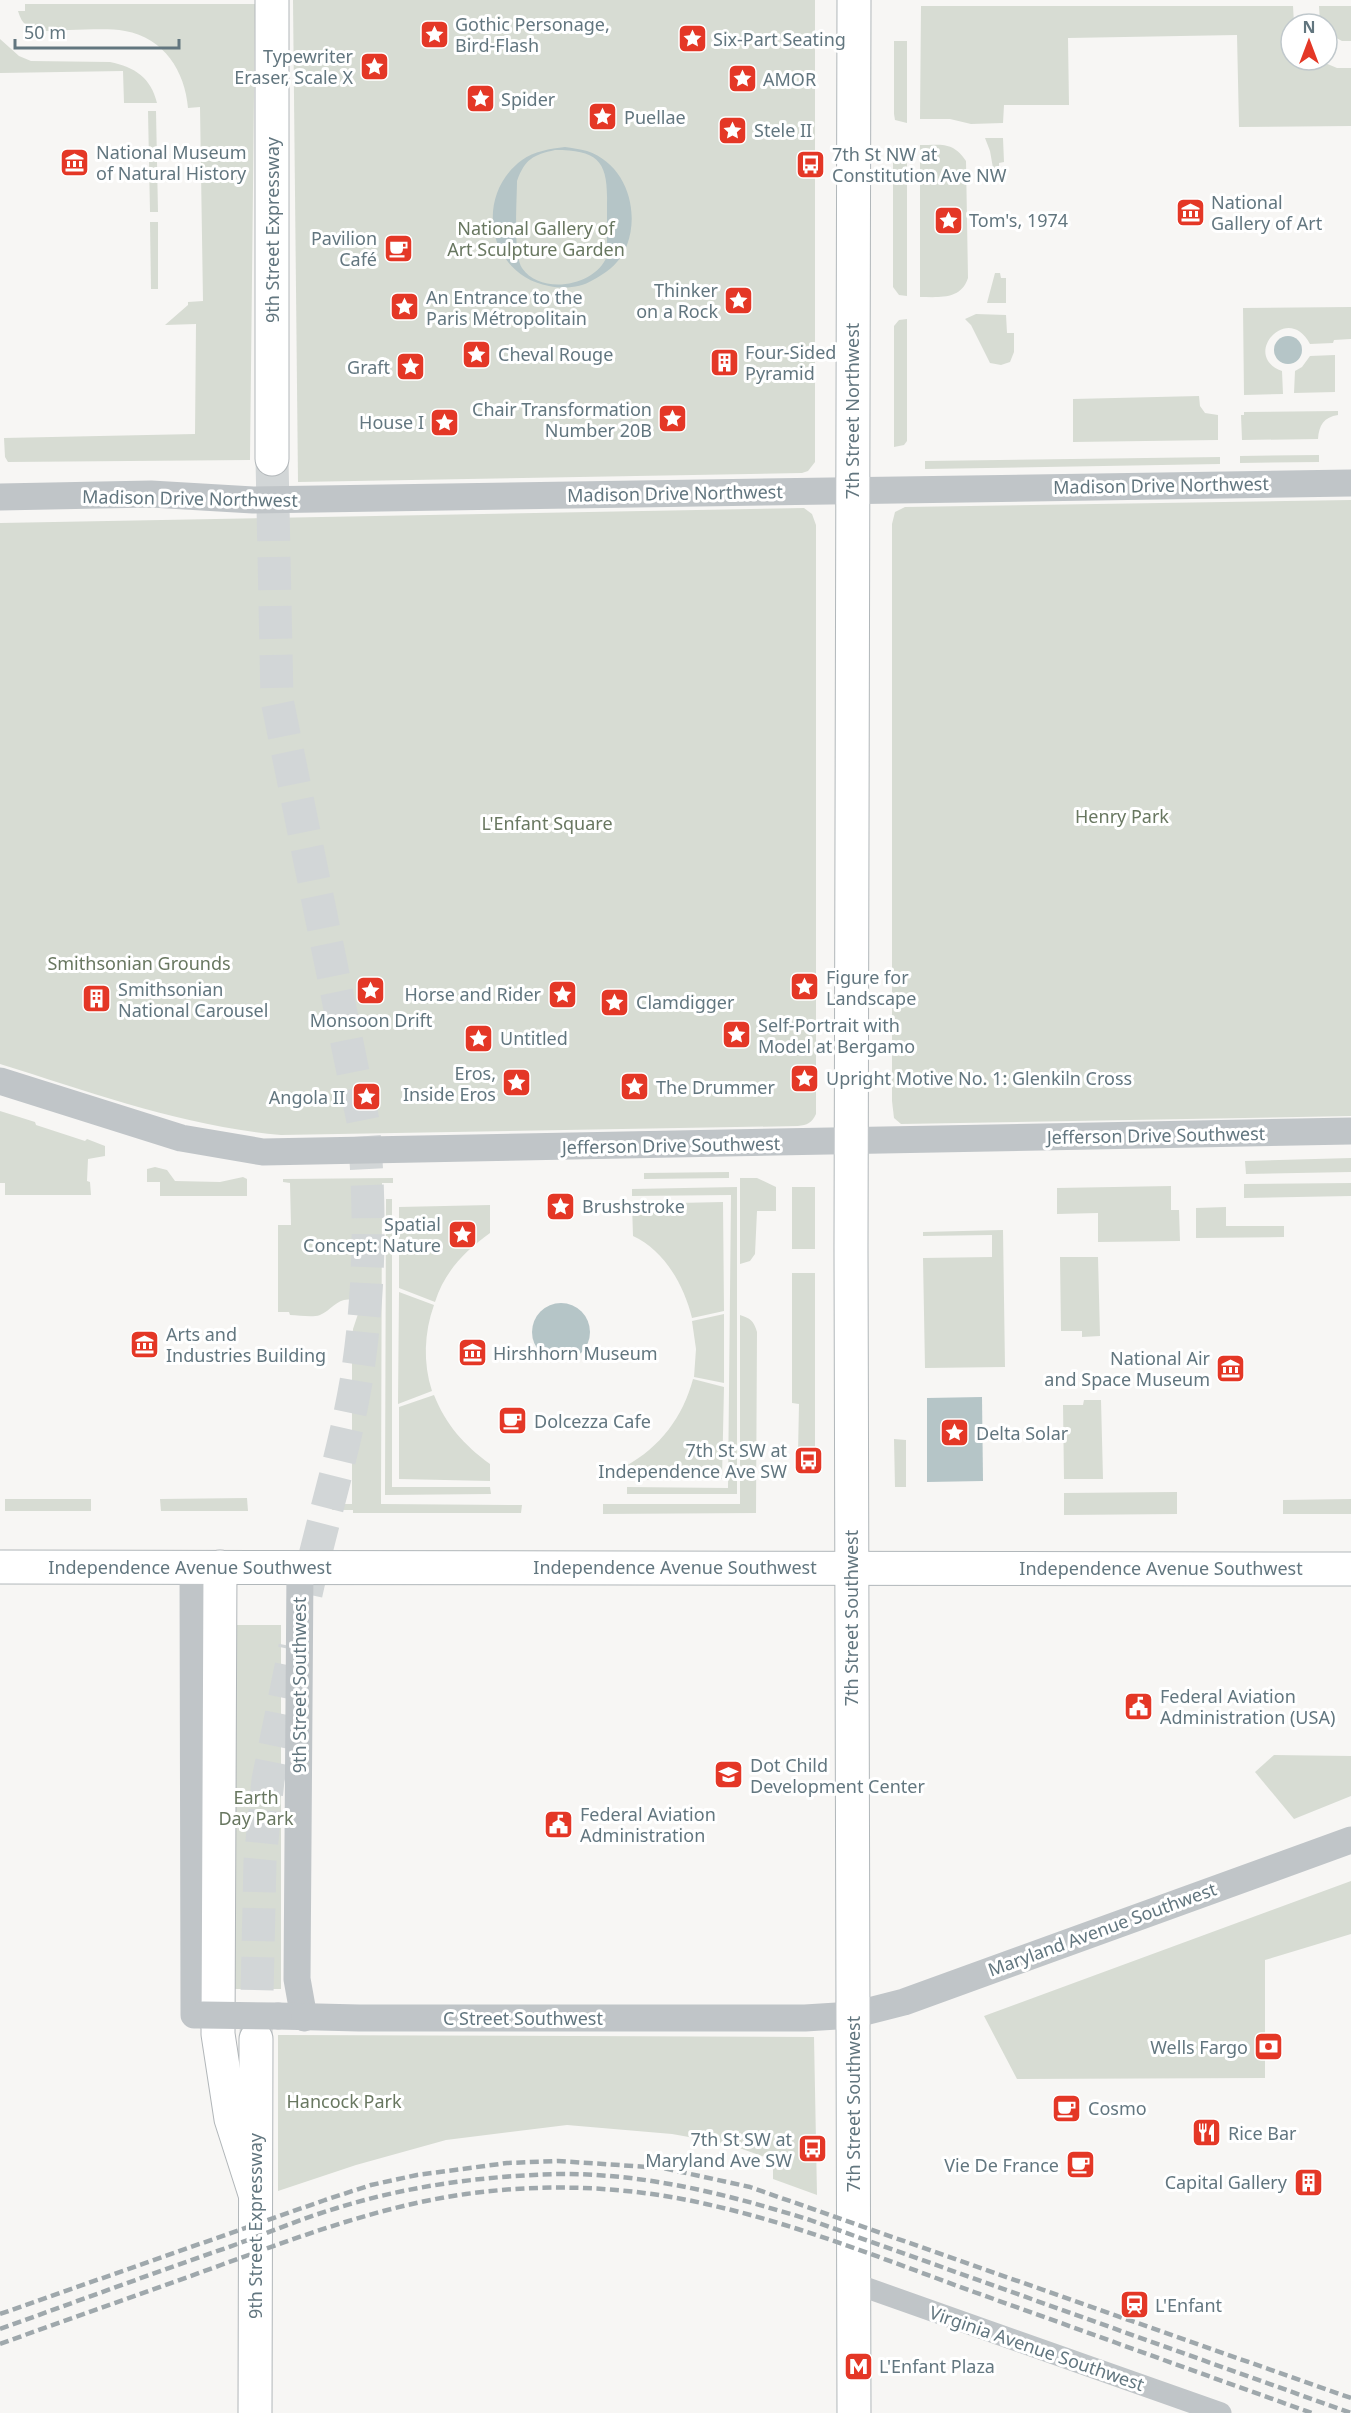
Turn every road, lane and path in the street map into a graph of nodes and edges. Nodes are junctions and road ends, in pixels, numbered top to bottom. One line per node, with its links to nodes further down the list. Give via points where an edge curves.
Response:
1 (272, 0): 3 (main road, 9th Street Expressway)
2 (854, 0): 5 (main road, 7th Street Northwest)
3 (272, 459)
4 (1351, 483): 5 (street, Madison Drive Northwest)
5 (852, 491): 6 (street, Madison Drive Northwest, via 253,501 151,494); 7 (main road, 7th Street Northwest)
6 (0, 497)
7 (852, 822): 10 (main road, 7th Street Southwest)
8 (0, 1081): 10 (street, Jefferson Drive Southwest, via 181,1138 264,1152)
9 (1351, 1131): 10 (street, Jefferson Drive Southwest)
10 (852, 1141): 14 (main road, 7th Street Southwest)
11 (0, 1567): 12 (main road, Independence Avenue Southwest)
12 (206, 1567): 13 (main road, Independence Avenue Southwest); 18 (street, C Street Southwest, bridge, via 198,2015); 20 (main road, via 218,2034 231,2119)
13 (300, 1567): 14 (main road, Independence Avenue Southwest); 18 (street, 9th Street Southwest, via 297,1979)
14 (851, 1567): 15 (main road, Independence Avenue Southwest); 17 (main road, 7th Street Southwest)
15 (1351, 1569)
16 (1351, 1840): 17 (street, Maryland Avenue Southwest, via 904,2002)
17 (853, 2015): 18 (street, C Street Southwest); 21 (main road, 7th Street Southwest)
18 (291, 2017)
19 (256, 2039): 20 (main road, 9th Street Expressway)
20 (255, 2194): 22 (main road, 9th Street Expressway)
21 (853, 2283): 23 (main road, 7th Street Southwest); 24 (street, Virginia Avenue Southwest)
22 (255, 2413)
23 (854, 2413)
24 (1221, 2413)

